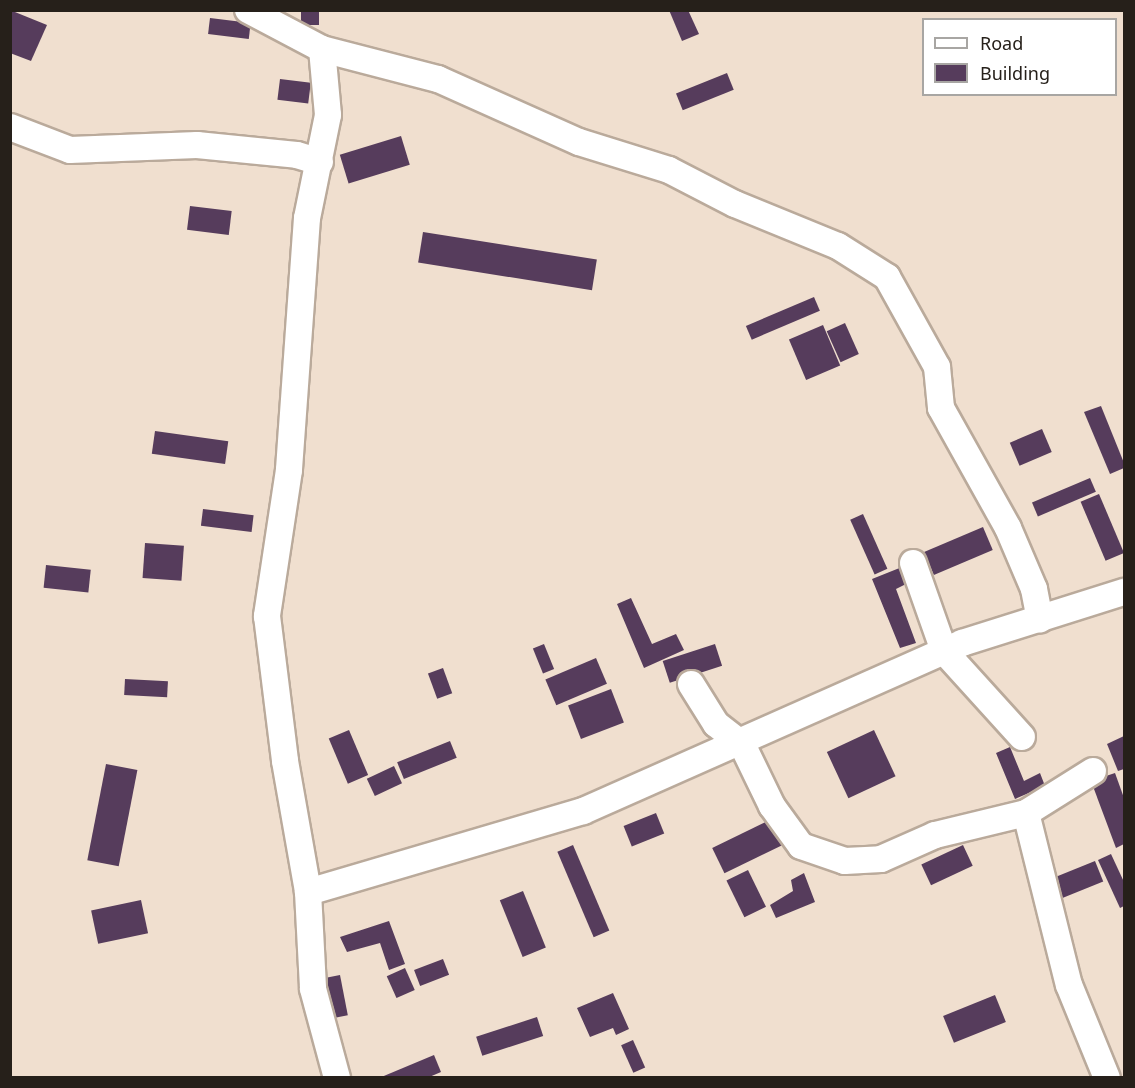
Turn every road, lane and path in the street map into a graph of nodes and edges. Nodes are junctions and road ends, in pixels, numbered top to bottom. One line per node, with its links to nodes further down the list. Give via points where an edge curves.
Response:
1 (248, 10): 2 (street)
2 (322, 49): 4 (street, via 328,115); 7 (street, via 438,80 579,142 669,170 735,204 838,246 887,277 937,367 941,408 1008,528 1034,589)
3 (10, 127): 4 (street, via 70,150 197,145 297,155)
4 (320, 162): 14 (street, via 307,218 289,470 267,616 285,760)
5 (913, 563): 8 (street)
6 (1125, 592): 7 (street)
7 (1040, 619): 8 (street)
8 (944, 651): 10 (street); 11 (street)
9 (691, 684): 11 (street, via 716,724)
10 (1022, 737)
11 (739, 742): 13 (street, via 772,806 801,846 845,861 881,859 935,835); 14 (street, via 583,811)
12 (1093, 771): 13 (street)
13 (1026, 813): 16 (street, via 1069,985)
14 (308, 892): 15 (street, via 313,990)
15 (337, 1077)
16 (1107, 1077)

